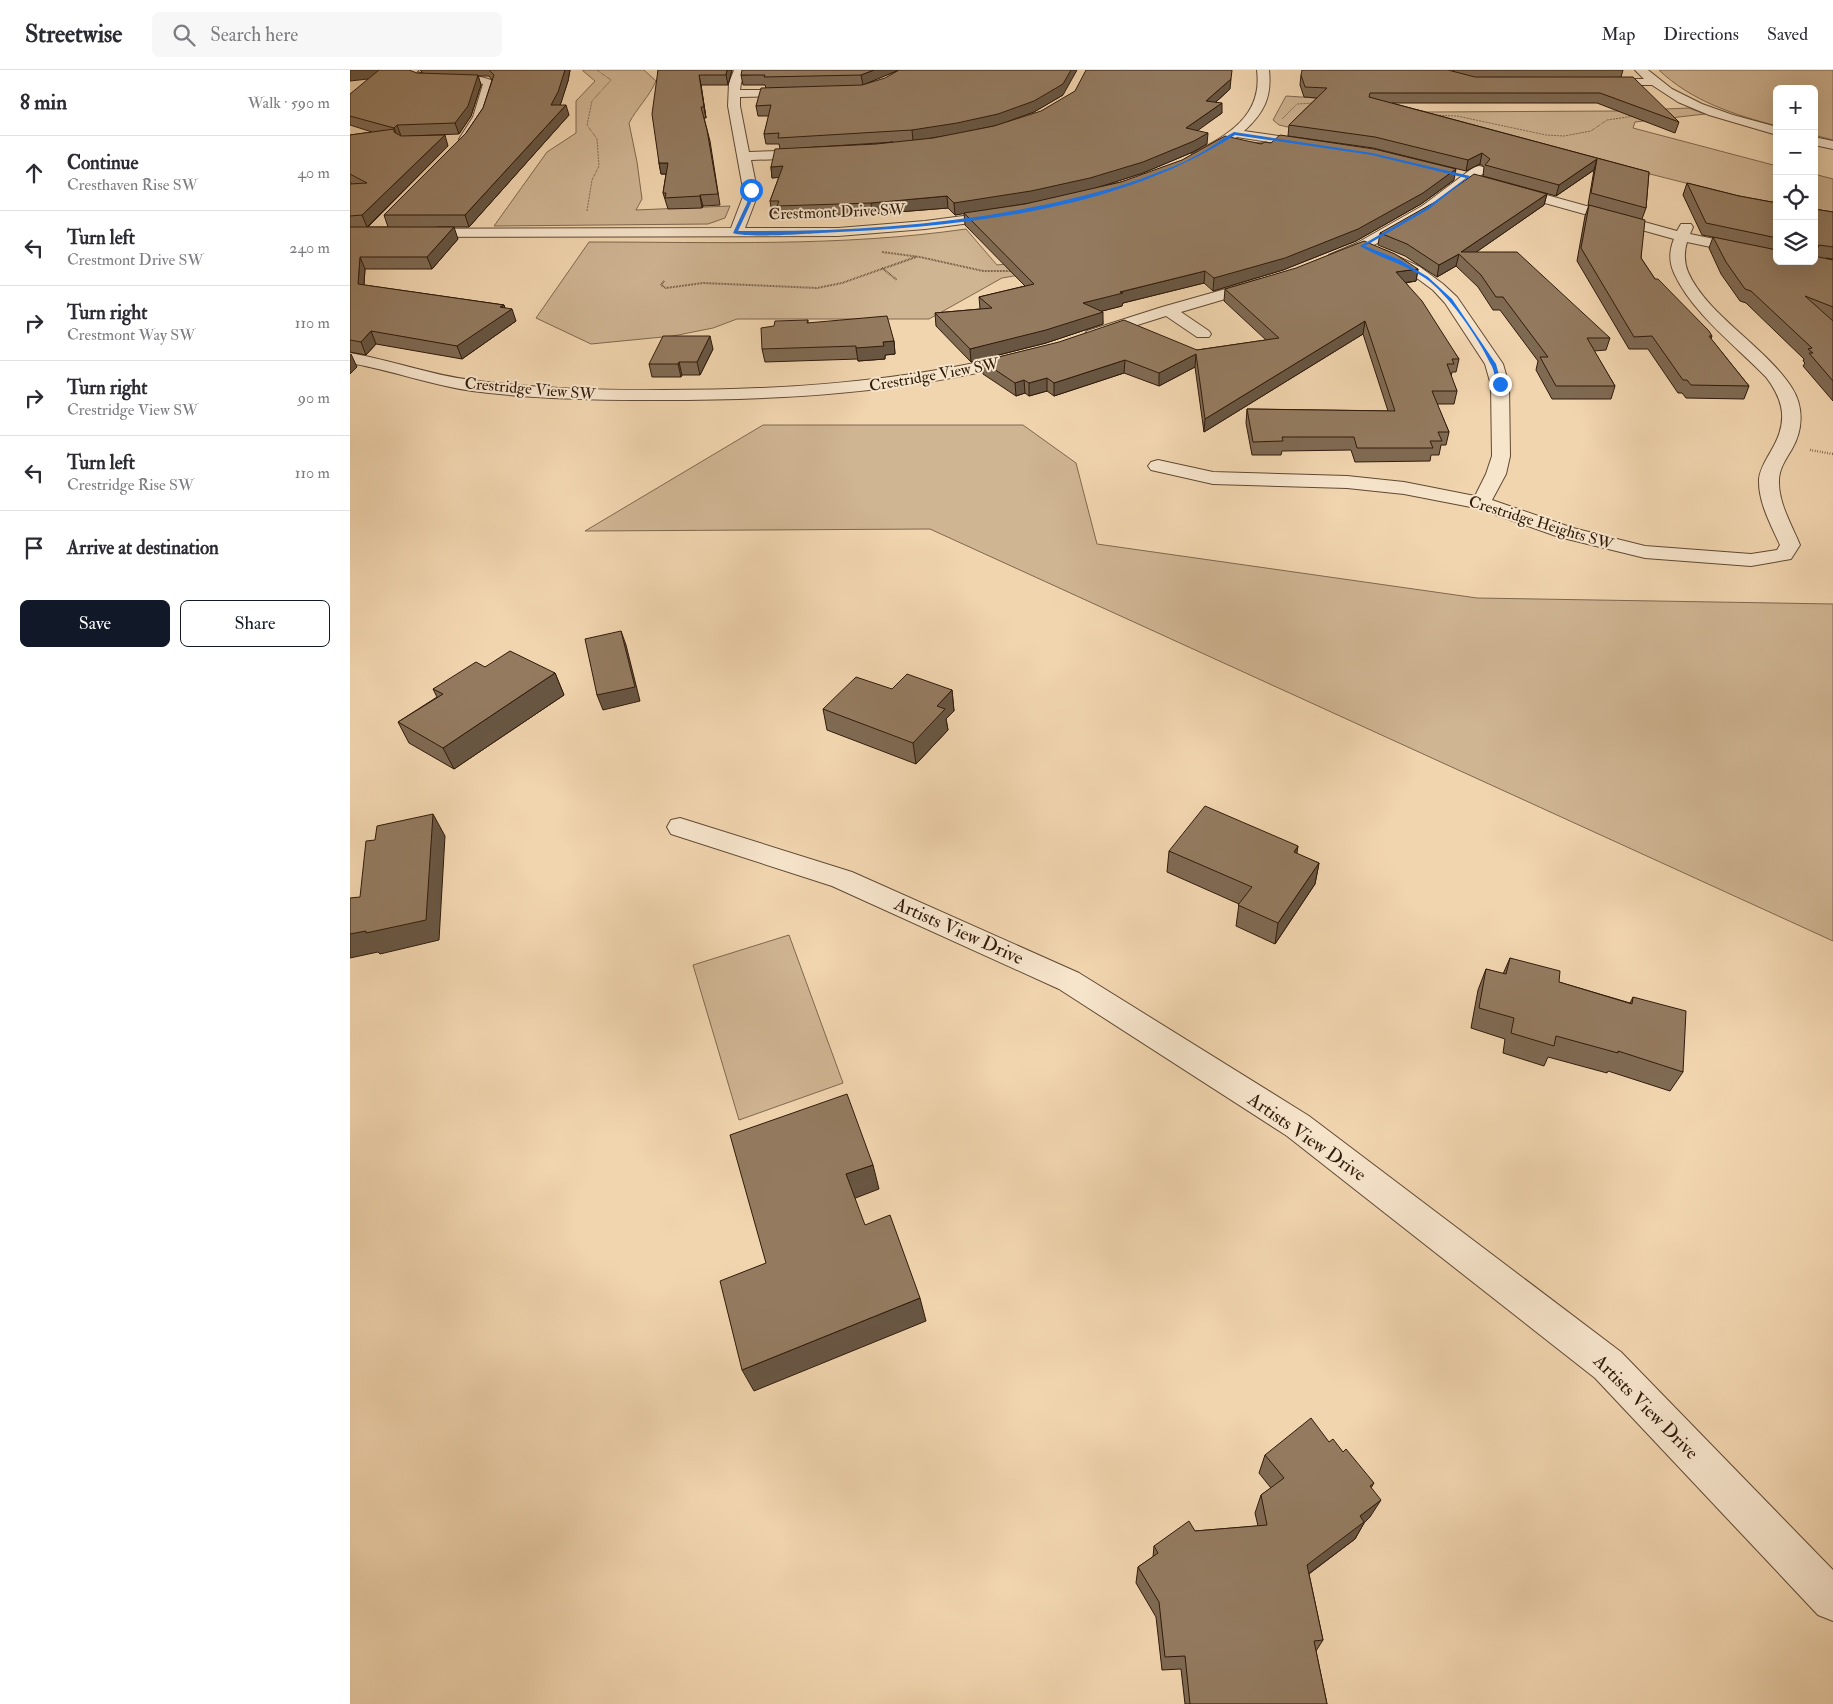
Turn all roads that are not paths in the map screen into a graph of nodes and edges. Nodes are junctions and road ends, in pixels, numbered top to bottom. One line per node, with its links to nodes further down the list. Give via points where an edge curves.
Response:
1 (412, 70): 12 (street, via 411,74 421,78 476,78 489,85 482,110)
2 (740, 70): 8 (street)
3 (1263, 70): 9 (street, via 1264,95 1255,113)
4 (1641, 70): 6 (street)
5 (1586, 82): 6 (street)
6 (1654, 82): 10 (street, via 1702,109)
7 (811, 92): 8 (street)
8 (735, 94): 16 (street, via 734,106)
9 (1239, 130): 13 (street); 17 (street)
10 (1774, 130)
11 (1818, 141): 14 (street)
12 (459, 143)
13 (1328, 143)
14 (1833, 145)
15 (819, 153): 16 (street)
16 (744, 156): 21 (street, via 751,194)
17 (1187, 162)
18 (1012, 213): 21 (street, Crestmont Drive SW, via 884,229)
19 (350, 232): 21 (street, Crestmont Drive SW, via 378,228)
20 (1684, 232): 22 (street); 23 (street, via 1481,175); 24 (street); 33 (street, Crestridge Heights SW, via 1677,257 1683,278 1699,299 1772,372 1791,404 1793,422 1769,478 1771,496 1790,545 1784,555 1751,560 1645,552 1566,533)
21 (736, 233)
22 (1773, 245)
23 (1362, 246): 25 (street); 33 (street, via 1399,261 1438,287 1451,300 1494,364 1500,384 1501,456)
24 (1773, 257)
25 (1321, 263)
26 (1280, 278): 27 (street)
27 (1168, 310): 28 (street); 29 (street)
28 (1203, 334)
29 (1079, 339)
30 (1036, 354): 31 (street, Crestridge View SW, via 896,384 744,395 526,391 443,380)
31 (350, 358)
32 (1158, 466): 33 (street, Crestridge Heights SW, via 1213,478 1374,484)
33 (1481, 503)
34 (680, 827): 35 (street, Artists View Drive, via 842,879 1069,981 1298,1126 1608,1365)
35 (1833, 1600)

